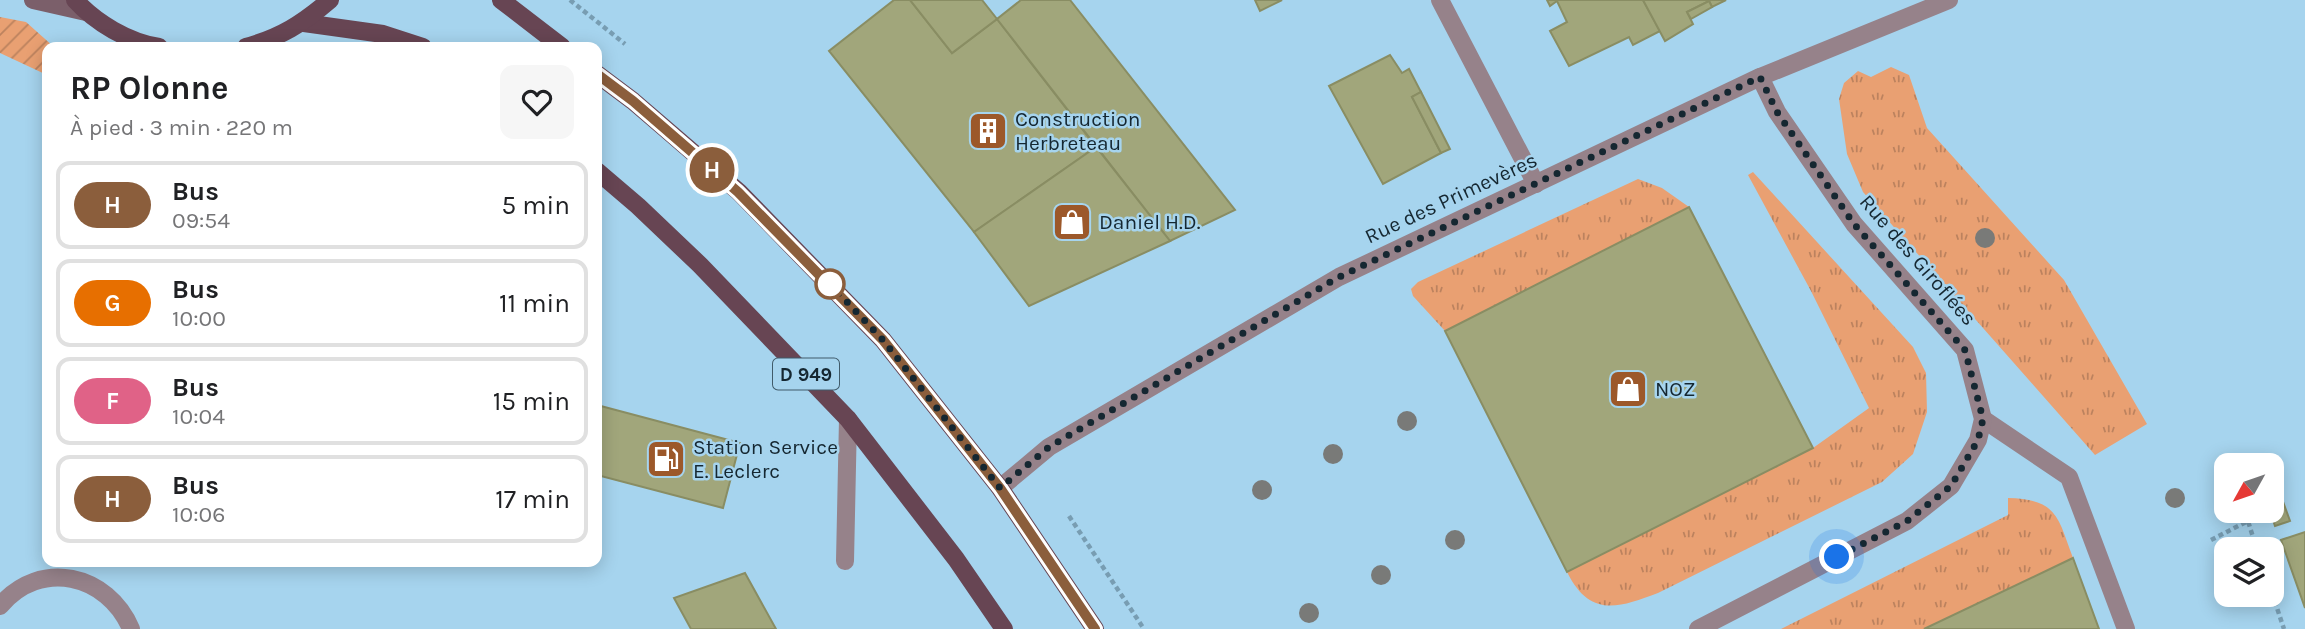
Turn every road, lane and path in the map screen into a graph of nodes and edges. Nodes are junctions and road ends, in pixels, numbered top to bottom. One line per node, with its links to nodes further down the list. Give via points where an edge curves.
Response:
1 (33, 0): 6 (main road)
2 (330, 0): 7 (main road)
3 (501, 0): 13 (main road)
4 (1440, 0): 17 (street)
5 (1949, 0): 14 (street, Rue des Primevères)
6 (81, 6): 8 (main road)
7 (304, 23): 11 (main road); 12 (main road)
8 (115, 31): 9 (street); 10 (main road)
9 (123, 42)
10 (145, 42)
11 (272, 42)
12 (408, 42)
13 (556, 42)
14 (1760, 77): 17 (street, Rue des Primevères); 19 (street, Rue des Giroflées, via 1777,112 1854,224 1965,350)
15 (602, 78): 20 (main road, via 738,192 818,272 883,340)
16 (602, 175): 18 (main road, D 949, via 762,326)
17 (1536, 184): 20 (street, Rue des Primevères, via 1339,277 1049,447)
18 (848, 419): 25 (street); 30 (main road, D 949, via 956,559)
19 (1983, 419): 32 (street, via 1978,440 1951,486 1907,521); 33 (street, via 2069,477)
20 (1000, 488): 31 (main road)
21 (2217, 537): 22 (path, via 2248,520)
22 (2253, 537)
23 (2214, 538): 24 (path)
24 (2211, 540)
25 (845, 561)
26 (67, 570): 27 (street, via 20,588); 29 (street, via 108,594)
27 (0, 606)
28 (2277, 607): 34 (path)
29 (131, 629)
30 (1003, 629)
31 (1095, 629)
32 (1698, 629)
33 (2126, 629)
34 (2284, 629)

